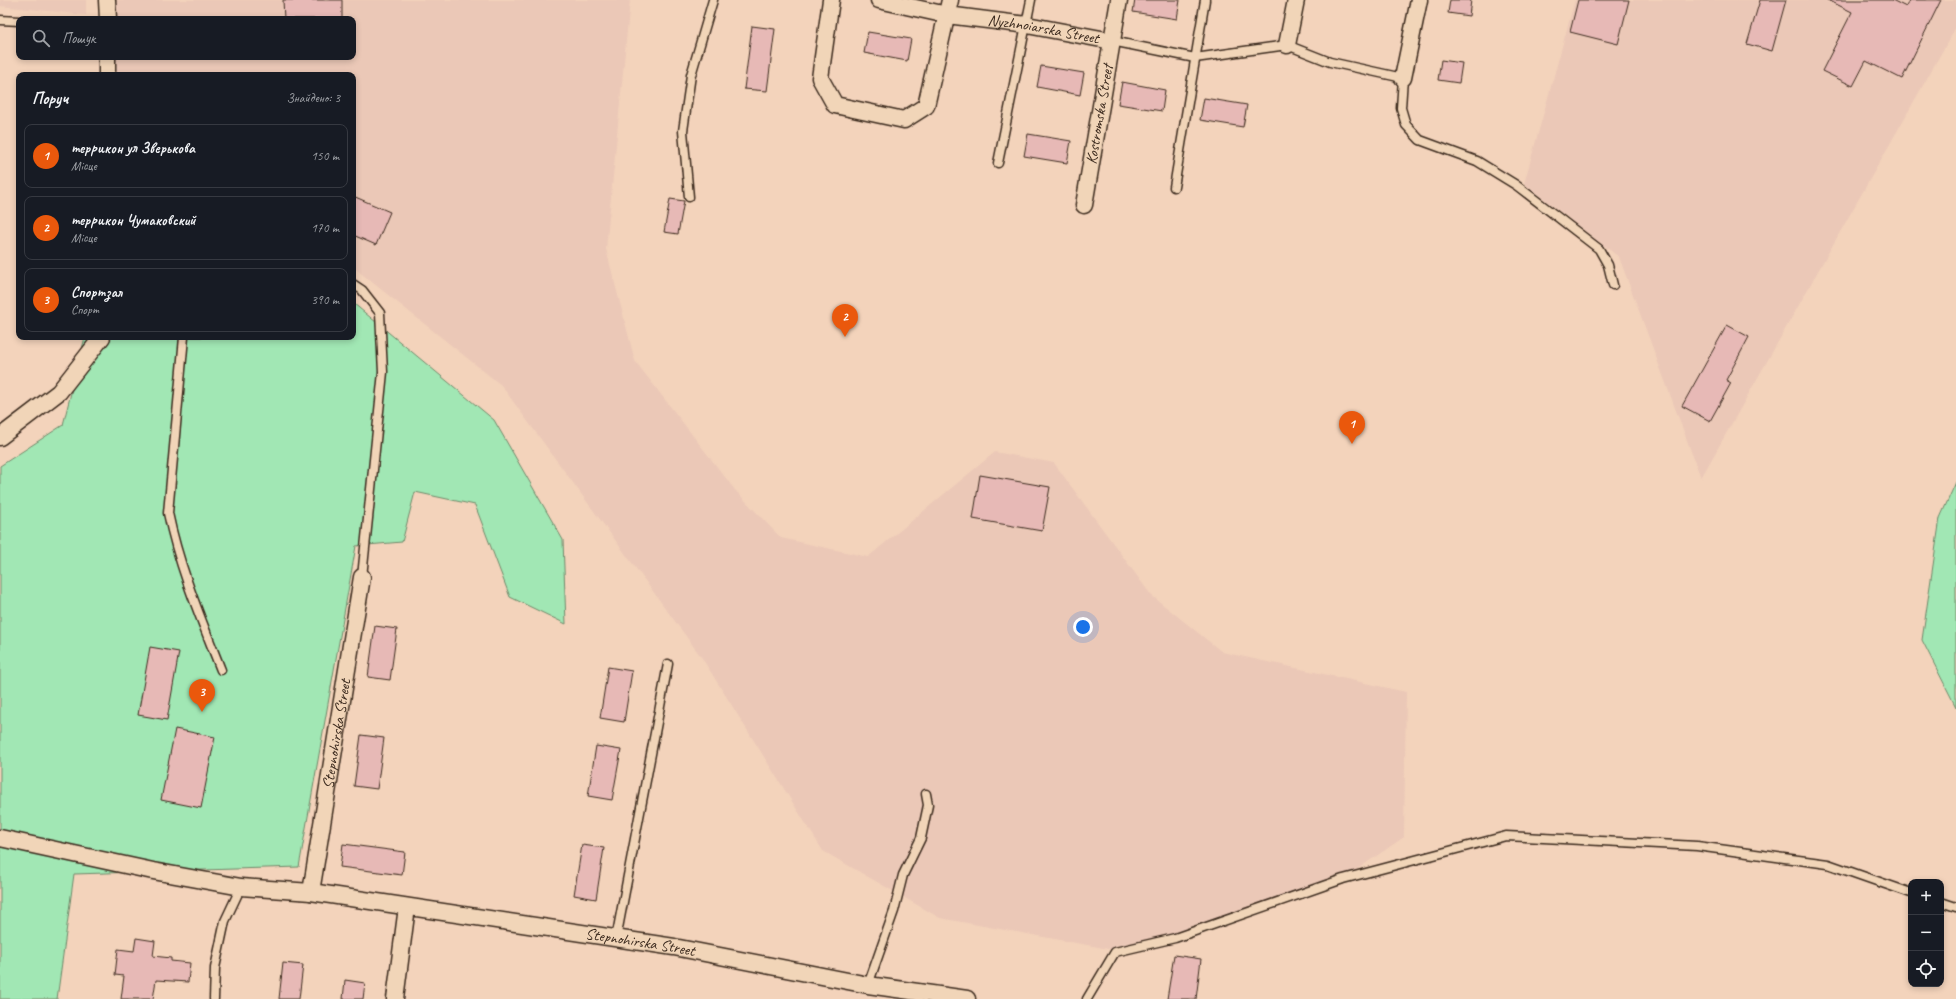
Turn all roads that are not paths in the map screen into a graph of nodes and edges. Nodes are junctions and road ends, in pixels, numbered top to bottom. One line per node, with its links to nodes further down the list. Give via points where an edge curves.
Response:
1 (107, 0): 11 (street)
2 (713, 0): 23 (lane, via 691,75 683,131)
3 (831, 0): 10 (street, via 820,78 835,105 904,120 926,106)
4 (879, 0): 10 (street, Nyzhnoiarska Street)
5 (1031, 0): 14 (lane)
6 (1119, 0): 15 (street, Kostromska Street)
7 (1205, 0): 17 (lane)
8 (1296, 0): 16 (street)
9 (1419, 0): 20 (street)
10 (948, 8): 14 (street, Nyzhnoiarska Street)
11 (108, 16)
12 (0, 20): 13 (lane)
13 (16, 21)
14 (1027, 25): 15 (street, Nyzhnoiarska Street); 21 (lane, via 1007,110)
15 (1112, 41): 17 (lane); 24 (street, Kostromska Street)
16 (1287, 45): 17 (lane); 20 (lane, via 1330,62)
17 (1195, 58): 22 (lane)
18 (107, 60): 19 (street)
19 (107, 72)
20 (1403, 78): 25 (lane, via 1401,108 1406,125 1420,140 1477,161 1516,185 1600,250 1608,265)
21 (998, 163)
22 (1174, 187)
23 (689, 197)
24 (1084, 205)
25 (1613, 285)
26 (356, 286): 30 (lane, via 380,313 383,372)
27 (100, 340): 29 (street, via 59,392)
28 (184, 340): 32 (lane, via 168,513 173,537)
29 (0, 437)
30 (362, 577): 36 (street, Stepnohirska Street)
31 (668, 664): 41 (lane)
32 (221, 670)
33 (926, 794): 42 (lane, via 928,805 921,838 904,875)
34 (0, 838): 35 (street, Stepnohirska Street)
35 (241, 887): 36 (street, Stepnohirska Street); 43 (lane, via 225,920 215,968)
36 (311, 892): 39 (street, Stepnohirska Street)
37 (1908, 892): 46 (lane, via 1828,864 1697,846 1506,836 1343,879 1175,938 1115,952)
38 (1944, 903): 40 (lane)
39 (407, 907): 41 (street, Stepnohirska Street); 44 (street)
40 (1956, 907)
41 (616, 939): 42 (street, Stepnohirska Street)
42 (868, 985): 45 (street, Stepnohirska Street)
43 (214, 999)
44 (395, 999)
45 (968, 999)
46 (1087, 999)

